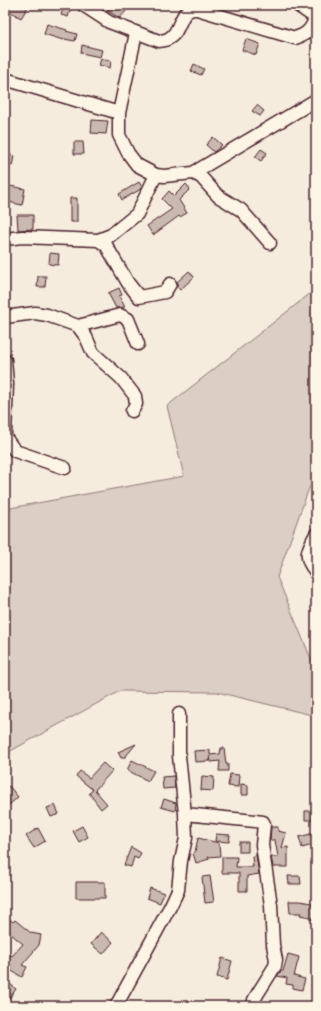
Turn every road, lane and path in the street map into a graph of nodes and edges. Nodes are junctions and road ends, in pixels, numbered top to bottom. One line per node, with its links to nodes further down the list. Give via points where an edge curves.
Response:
1 (82, 5): 4 (street, via 109,22)
2 (297, 5): 3 (street)
3 (316, 18): 4 (street, via 310,31 295,38 191,9 187,10 176,31 165,41)
4 (136, 33): 7 (street)
5 (5, 79): 7 (street)
6 (316, 100): 8 (street)
7 (119, 113): 9 (street, via 119,135 128,153 136,165)
8 (193, 173): 9 (street); 12 (street, via 201,177 218,196 241,210)
9 (156, 175): 11 (street, via 137,214 111,236)
10 (5, 239): 11 (street, via 22,237)
11 (98, 240): 13 (street, via 106,245 139,297 165,292)
12 (270, 243)
13 (170, 284)
14 (5, 317): 15 (street, via 28,313 47,315)
15 (78, 326): 16 (street, via 120,315 128,319); 18 (street, via 95,355 121,378 135,396 136,404)
16 (138, 344)
17 (5, 360): 19 (street)
18 (132, 411)
19 (5, 436): 20 (street, via 15,451)
20 (65, 468)
21 (316, 534): 22 (street, via 307,557)
22 (316, 572)
23 (179, 714): 24 (street, via 179,756)
24 (185, 814): 25 (street, via 186,838 178,890); 26 (street, via 264,824 262,845 276,960)
25 (116, 1006)
26 (253, 1006)

